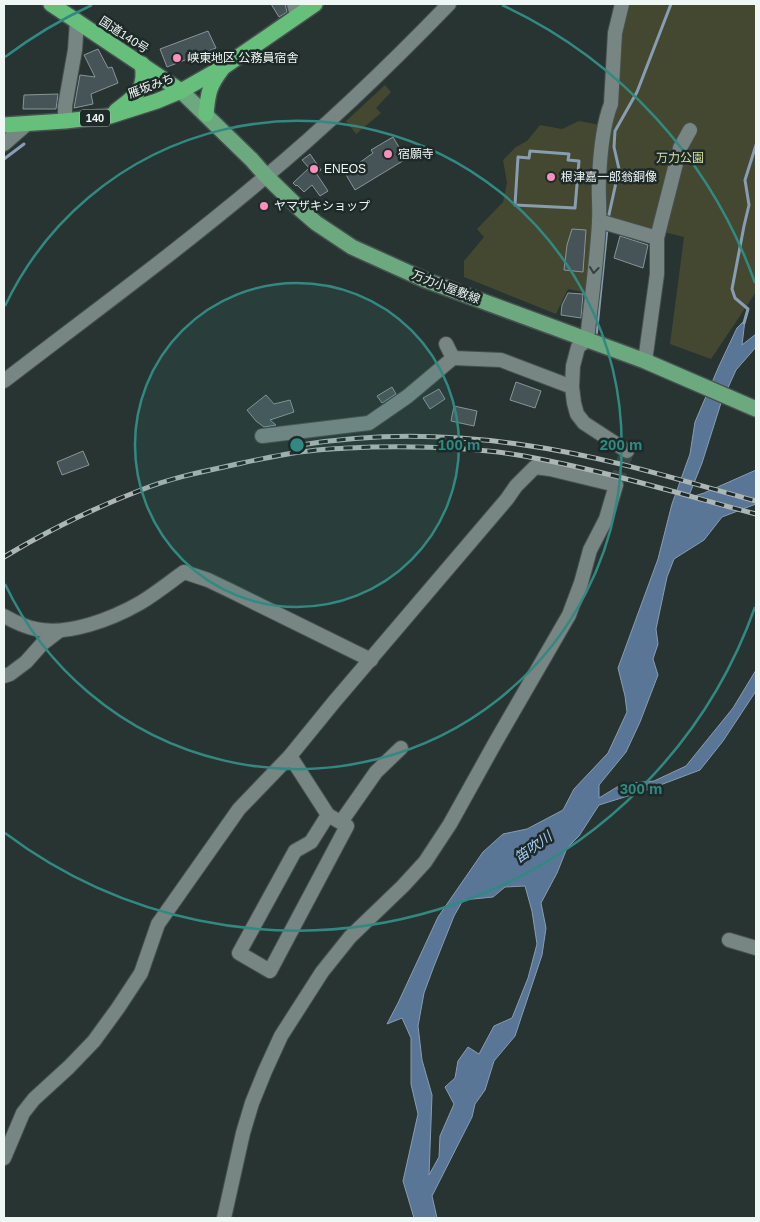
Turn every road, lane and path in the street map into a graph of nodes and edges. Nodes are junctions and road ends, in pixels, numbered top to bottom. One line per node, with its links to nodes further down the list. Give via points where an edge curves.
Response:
1 (51, 4): 6 (highway, 国道140号)
2 (315, 4): 5 (highway, 雁坂みち / 140)
3 (449, 4): 17 (street, via 328,123)
4 (622, 4): 18 (street, via 615,33 611,104 599,180)
5 (296, 10): 8 (highway, 雁坂みち / 140)
6 (77, 21): 7 (highway, 国道140号); 12 (street)
7 (142, 64): 9 (highway, 国道140号); 11 (highway, via 141,88)
8 (225, 66): 9 (highway, 雁坂みち / 140); 10 (highway, via 209,90)
9 (181, 91): 10 (main road, 万力小屋敷線); 11 (highway, 雁坂みち / 140)
10 (206, 114): 17 (main road, 万力小屋敷線)
11 (110, 116): 12 (highway, 雁坂みち / 140)
12 (65, 121): 13 (highway, 雁坂みち / 140)
13 (26, 124): 14 (highway, 雁坂みち / 140); 16 (street)
14 (4, 125)
15 (690, 130): 19 (street, via 680,148)
16 (4, 144)
17 (266, 176): 20 (main road, 万力小屋敷線, via 316,223 352,247 425,280); 24 (street, via 141,277)
18 (605, 223): 19 (street); 20 (street, one-way to 20)
19 (657, 238): 23 (street)
20 (587, 340): 23 (main road, 万力小屋敷線); 25 (street, via 578,347)
21 (446, 344): 22 (street)
22 (453, 358): 25 (street, via 501,360); 27 (street, via 408,396 369,423)
23 (650, 363): 26 (main road, 万力小屋敷線)
24 (4, 381)
25 (572, 387): 28 (street, via 574,403 584,422)
26 (756, 409)
27 (262, 436)
28 (627, 451)
29 (4, 616): 30 (street, via 35,630)
30 (59, 631): 31 (street, via 90,624 140,603 184,572 223,587); 32 (street, via 26,662)
31 (371, 660): 34 (street); 39 (street, via 535,467 616,485 569,615 450,824 425,862 350,937 281,1036 250,1110)
32 (4, 676)
33 (401, 748): 35 (street)
34 (290, 756): 35 (street); 38 (street, via 239,809 158,924 141,973 94,1040 22,1113)
35 (334, 819): 35 (street, via 347,826 270,971 239,952 295,851 311,842)
36 (729, 940): 37 (street)
37 (756, 948)
38 (4, 1158)
39 (224, 1218)

